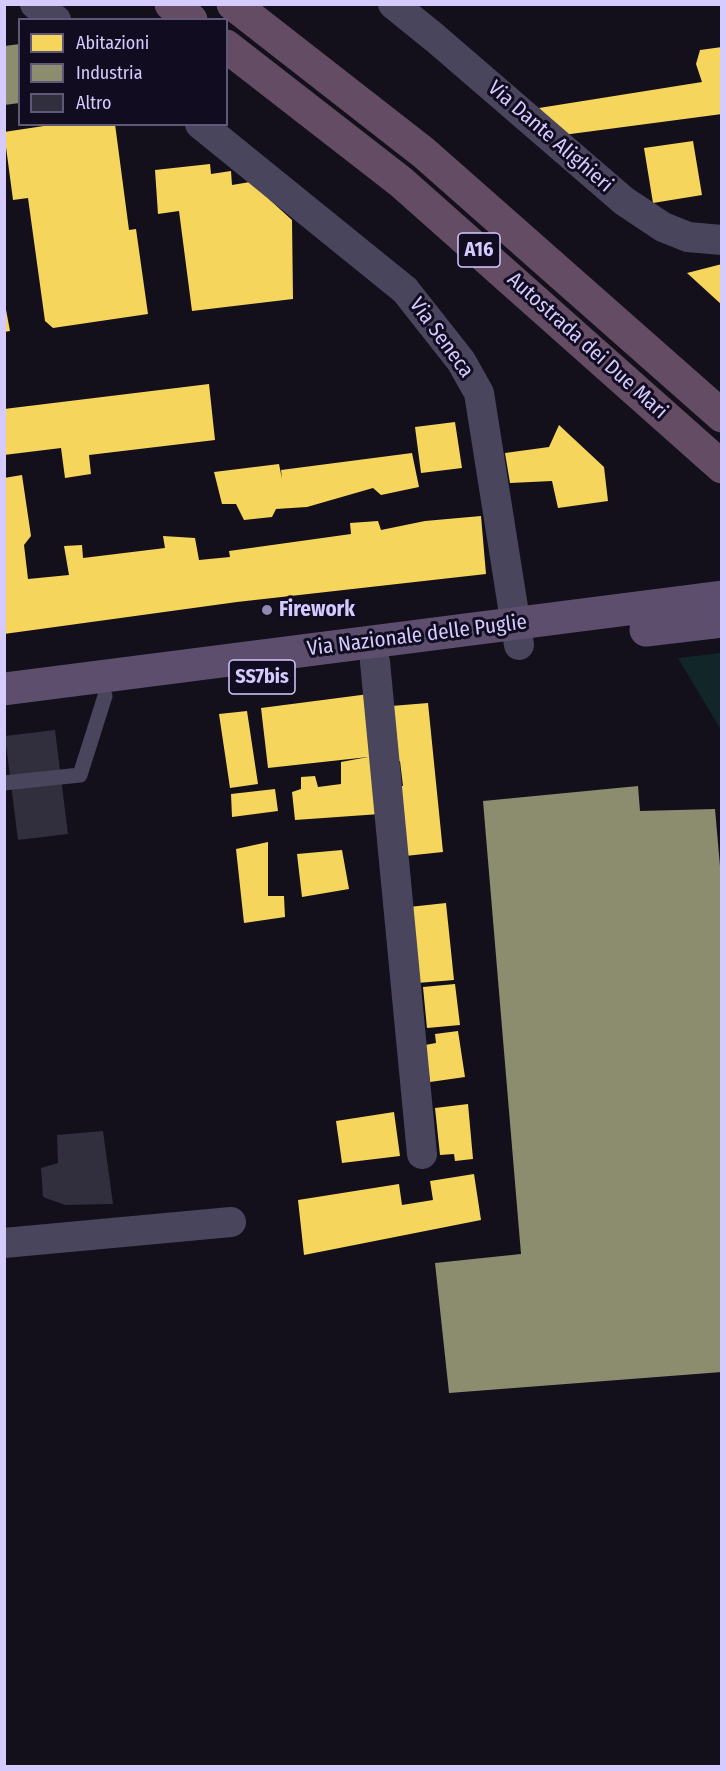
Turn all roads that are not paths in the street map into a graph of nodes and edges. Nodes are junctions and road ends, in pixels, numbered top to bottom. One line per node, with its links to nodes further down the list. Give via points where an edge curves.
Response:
1 (35, 4): 5 (street)
2 (171, 4): 6 (highway)
3 (232, 4): 10 (highway, Autostrada dei Due Mari / A16, via 424,153)
4 (393, 4): 9 (street, Via Dante Alighieri, via 624,201 671,231)
5 (53, 18)
6 (188, 18)
7 (228, 48): 11 (highway, Autostrada dei Due Mari / A16, via 401,182)
8 (202, 126): 14 (street, Via Seneca, via 405,290 461,361 479,393)
9 (722, 240)
10 (722, 416)
11 (722, 467)
12 (722, 597): 14 (main road, Via Nazionale delle Puglie / SS7bis)
13 (722, 621): 14 (main road, Via Nazionale delle Puglie / SS7bis)
14 (517, 634): 15 (main road, Via Nazionale delle Puglie / SS7bis); 16 (main road, Via Nazionale delle Puglie / SS7bis)
15 (375, 662): 17 (main road, Via Nazionale delle Puglie / SS7bis); 20 (street)
16 (4, 689)
17 (105, 696): 18 (main road, Via Nazionale delle Puglie / SS7bis); 19 (lane, via 80,775)
18 (4, 709)
19 (4, 783)
20 (422, 1154)
21 (231, 1222): 22 (street)
22 (4, 1243)

